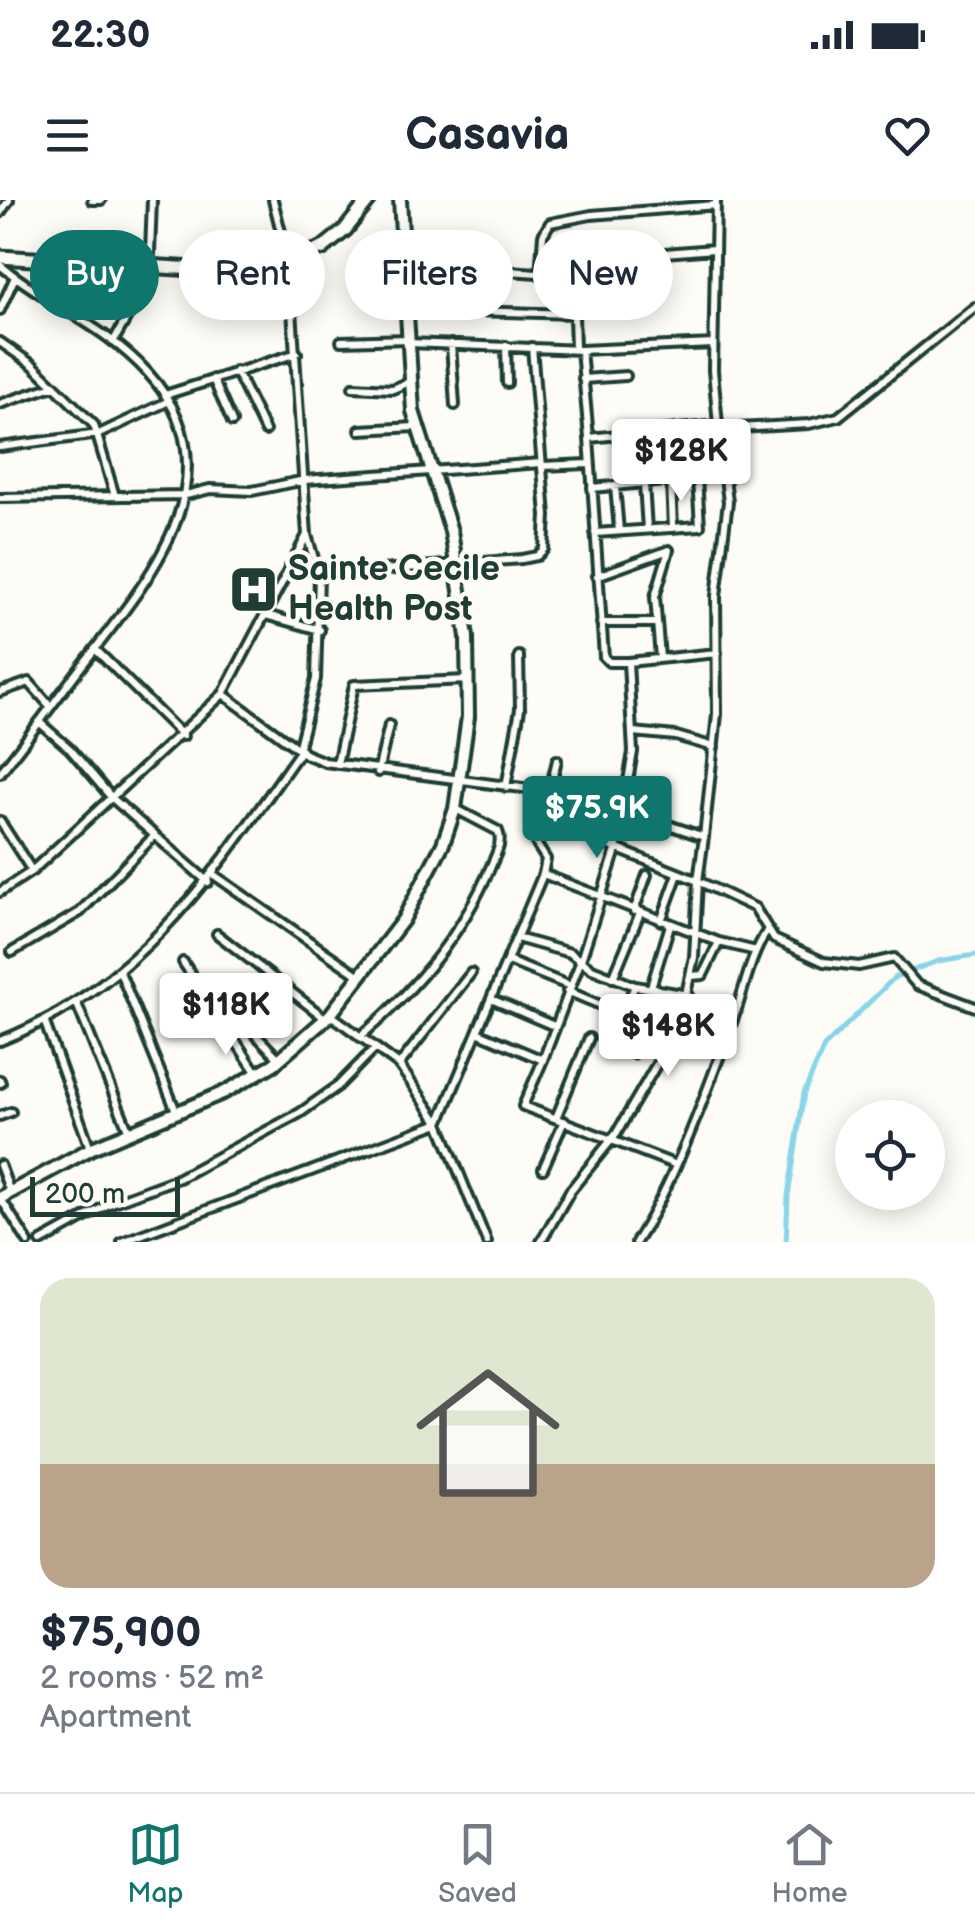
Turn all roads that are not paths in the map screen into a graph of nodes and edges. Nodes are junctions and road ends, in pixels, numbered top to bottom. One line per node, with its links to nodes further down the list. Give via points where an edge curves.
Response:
1 (9, 200): 9 (street)
2 (92, 200): 3 (street)
3 (102, 200)
4 (152, 200): 10 (street)
5 (273, 200): 11 (street)
6 (370, 200): 14 (highway, via 346,230)
7 (401, 200): 12 (main road)
8 (716, 202): 13 (street, via 590,215 550,223); 15 (street)
9 (0, 213)
10 (152, 230)
11 (280, 230)
12 (403, 230)
13 (546, 230)
14 (325, 243)
15 (714, 250): 16 (street); 32 (street)
16 (673, 253)
17 (0, 257): 18 (highway)
18 (30, 259)
19 (0, 265): 20 (street)
20 (15, 277): 22 (street); 30 (street)
21 (975, 307): 50 (street, via 838,417)
22 (0, 310)
23 (126, 320): 30 (street)
24 (295, 320): 36 (street)
25 (408, 320): 29 (main road)
26 (575, 320): 35 (street)
27 (1, 341): 43 (street)
28 (341, 341): 29 (street)
29 (409, 341): 31 (street); 41 (main road)
30 (113, 342): 45 (street)
31 (451, 344): 33 (street); 47 (street)
32 (713, 344): 35 (street); 50 (street)
33 (506, 346): 34 (street); 42 (street)
34 (532, 347): 35 (street); 56 (street)
35 (578, 349): 40 (street)
36 (298, 352): 37 (street); 59 (street)
37 (236, 371): 39 (street); 51 (street)
38 (626, 376): 40 (street)
39 (214, 379): 45 (street); 48 (street)
40 (583, 380): 54 (street)
41 (409, 382): 44 (street, via 394,389); 49 (main road)
42 (508, 382)
43 (53, 386): 46 (street); 53 (street)
44 (354, 387)
45 (167, 398): 53 (street); 65 (street, via 184,440)
46 (0, 404)
47 (455, 405)
48 (232, 422)
49 (416, 426): 52 (street); 58 (main road)
50 (719, 427): 54 (street); 80 (street, via 728,502 716,596)
51 (265, 430)
52 (360, 430)
53 (99, 434): 55 (street); 64 (street)
54 (588, 438): 57 (street)
55 (0, 447)
56 (542, 464): 57 (street); 58 (street); 72 (street, via 542,552)
57 (588, 464): 63 (street)
58 (431, 470): 59 (street); 72 (main road)
59 (306, 480): 65 (street); 71 (street)
60 (671, 481): 61 (street); 67 (street); 67 (street, via 697,478 700,502 700,526)
61 (644, 484): 62 (street); 68 (street)
62 (615, 486): 63 (street); 69 (street)
63 (592, 488): 70 (street)
64 (115, 496): 65 (street); 66 (street)
65 (186, 496): 79 (street, via 170,543)
66 (0, 498)
67 (673, 528): 68 (street)
68 (647, 529): 69 (street)
69 (619, 532): 70 (street)
70 (595, 534): 74 (street)
71 (308, 535): 73 (street); 75 (street)
72 (456, 566): 73 (street); 84 (main road)
73 (318, 575): 78 (street)
74 (597, 576): 76 (street); 77 (street, via 669,550 655,597)
75 (266, 615): 78 (street); 86 (street)
76 (601, 623): 77 (street); 83 (street, via 605,660)
77 (656, 624): 82 (street)
78 (320, 630): 93 (street)
79 (95, 649): 87 (street); 91 (street)
80 (717, 652): 82 (street); 92 (street)
81 (519, 656): 99 (street, via 520,709)
82 (660, 658): 83 (street)
83 (628, 662): 90 (street)
84 (467, 680): 95 (street, via 354,685); 98 (main road)
85 (0, 692): 87 (street, via 24,681)
86 (223, 694): 91 (street); 93 (street)
87 (50, 706): 88 (street)
88 (40, 722): 96 (street); 101 (street)
89 (388, 725): 97 (street)
90 (632, 732): 92 (street); 104 (street)
91 (183, 736): 101 (street)
92 (714, 747): 107 (street)
93 (300, 748): 95 (street); 113 (street)
94 (557, 760): 100 (street)
95 (337, 764): 97 (street)
96 (0, 772)
97 (378, 772): 98 (street)
98 (458, 782): 99 (street); 103 (main road)
99 (506, 788): 100 (street)
100 (550, 793): 102 (street); 110 (street, via 537,847 546,860)
101 (111, 797): 106 (street); 109 (street)
102 (573, 798): 104 (street); 108 (street, via 564,828)
103 (454, 809): 132 (main road, via 417,898); 147 (street, via 498,831 497,852 442,954)
104 (623, 810): 107 (street); 108 (street)
105 (0, 821): 109 (street)
106 (155, 835): 113 (street, via 176,858); 126 (street, via 80,912)
107 (704, 837): 114 (street)
108 (616, 850): 111 (street); 116 (street)
109 (32, 871): 115 (street)
110 (543, 874): 116 (street); 123 (street)
111 (678, 874): 114 (street); 118 (street)
112 (646, 875): 117 (street)
113 (211, 878): 130 (street); 132 (street)
114 (698, 881): 120 (street, via 755,908); 121 (street)
115 (0, 892)
116 (601, 898): 117 (street); 127 (street)
117 (637, 912): 118 (street); 134 (street)
118 (661, 922): 119 (street)
119 (670, 925): 121 (street); 136 (street)
120 (768, 930): 125 (street); 141 (street, via 837,966 894,958 925,989)
121 (694, 932): 124 (street); 133 (street)
122 (217, 934): 142 (street)
123 (517, 938): 127 (street); 128 (street)
124 (720, 942): 125 (street); 133 (street, via 703,976)
125 (756, 951): 164 (street)
126 (12, 952)
127 (582, 960): 134 (street); 137 (street)
128 (508, 961): 137 (street); 139 (street)
129 (183, 962): 143 (street)
130 (120, 972): 140 (street); 156 (street)
131 (470, 974): 154 (street)
132 (358, 975): 142 (main road)
133 (692, 976): 138 (street)
134 (613, 978): 135 (street)
135 (635, 986): 136 (street); 137 (street, via 622,1014)
136 (654, 988): 138 (street); 151 (street)
137 (568, 989): 145 (street)
138 (688, 996): 162 (street, via 672,1040)
139 (491, 999): 145 (street); 146 (street)
140 (77, 1004): 144 (street); 161 (street)
141 (975, 1007)
142 (328, 1017): 147 (street); 152 (main road)
143 (223, 1022): 152 (street, via 238,1016); 155 (street)
144 (45, 1023): 149 (street); 163 (street)
145 (554, 1026): 153 (street)
146 (477, 1032): 153 (street); 160 (street)
147 (360, 1037): 150 (street)
148 (589, 1038): 159 (street)
149 (0, 1042)
150 (375, 1048): 154 (street); 169 (street, via 300,1113)
151 (634, 1054)
152 (280, 1060): 155 (main road)
153 (543, 1060): 159 (street, via 523,1106)
154 (399, 1065): 160 (street)
155 (258, 1075): 156 (main road)
156 (176, 1111): 161 (main road)
157 (11, 1112): 158 (street)
158 (0, 1116)
159 (560, 1119): 162 (street); 166 (street)
160 (438, 1123): 170 (street); 171 (street)
161 (129, 1132): 163 (main road)
162 (612, 1140): 164 (street); 172 (street)
163 (90, 1149): 167 (main road)
164 (674, 1164): 173 (street)
165 (0, 1165): 167 (street)
166 (542, 1168)
167 (4, 1196): 168 (street, via 8,1216)
168 (28, 1242)
169 (41, 1242)
170 (122, 1242)
171 (487, 1242)
172 (541, 1242)
173 (636, 1242)

